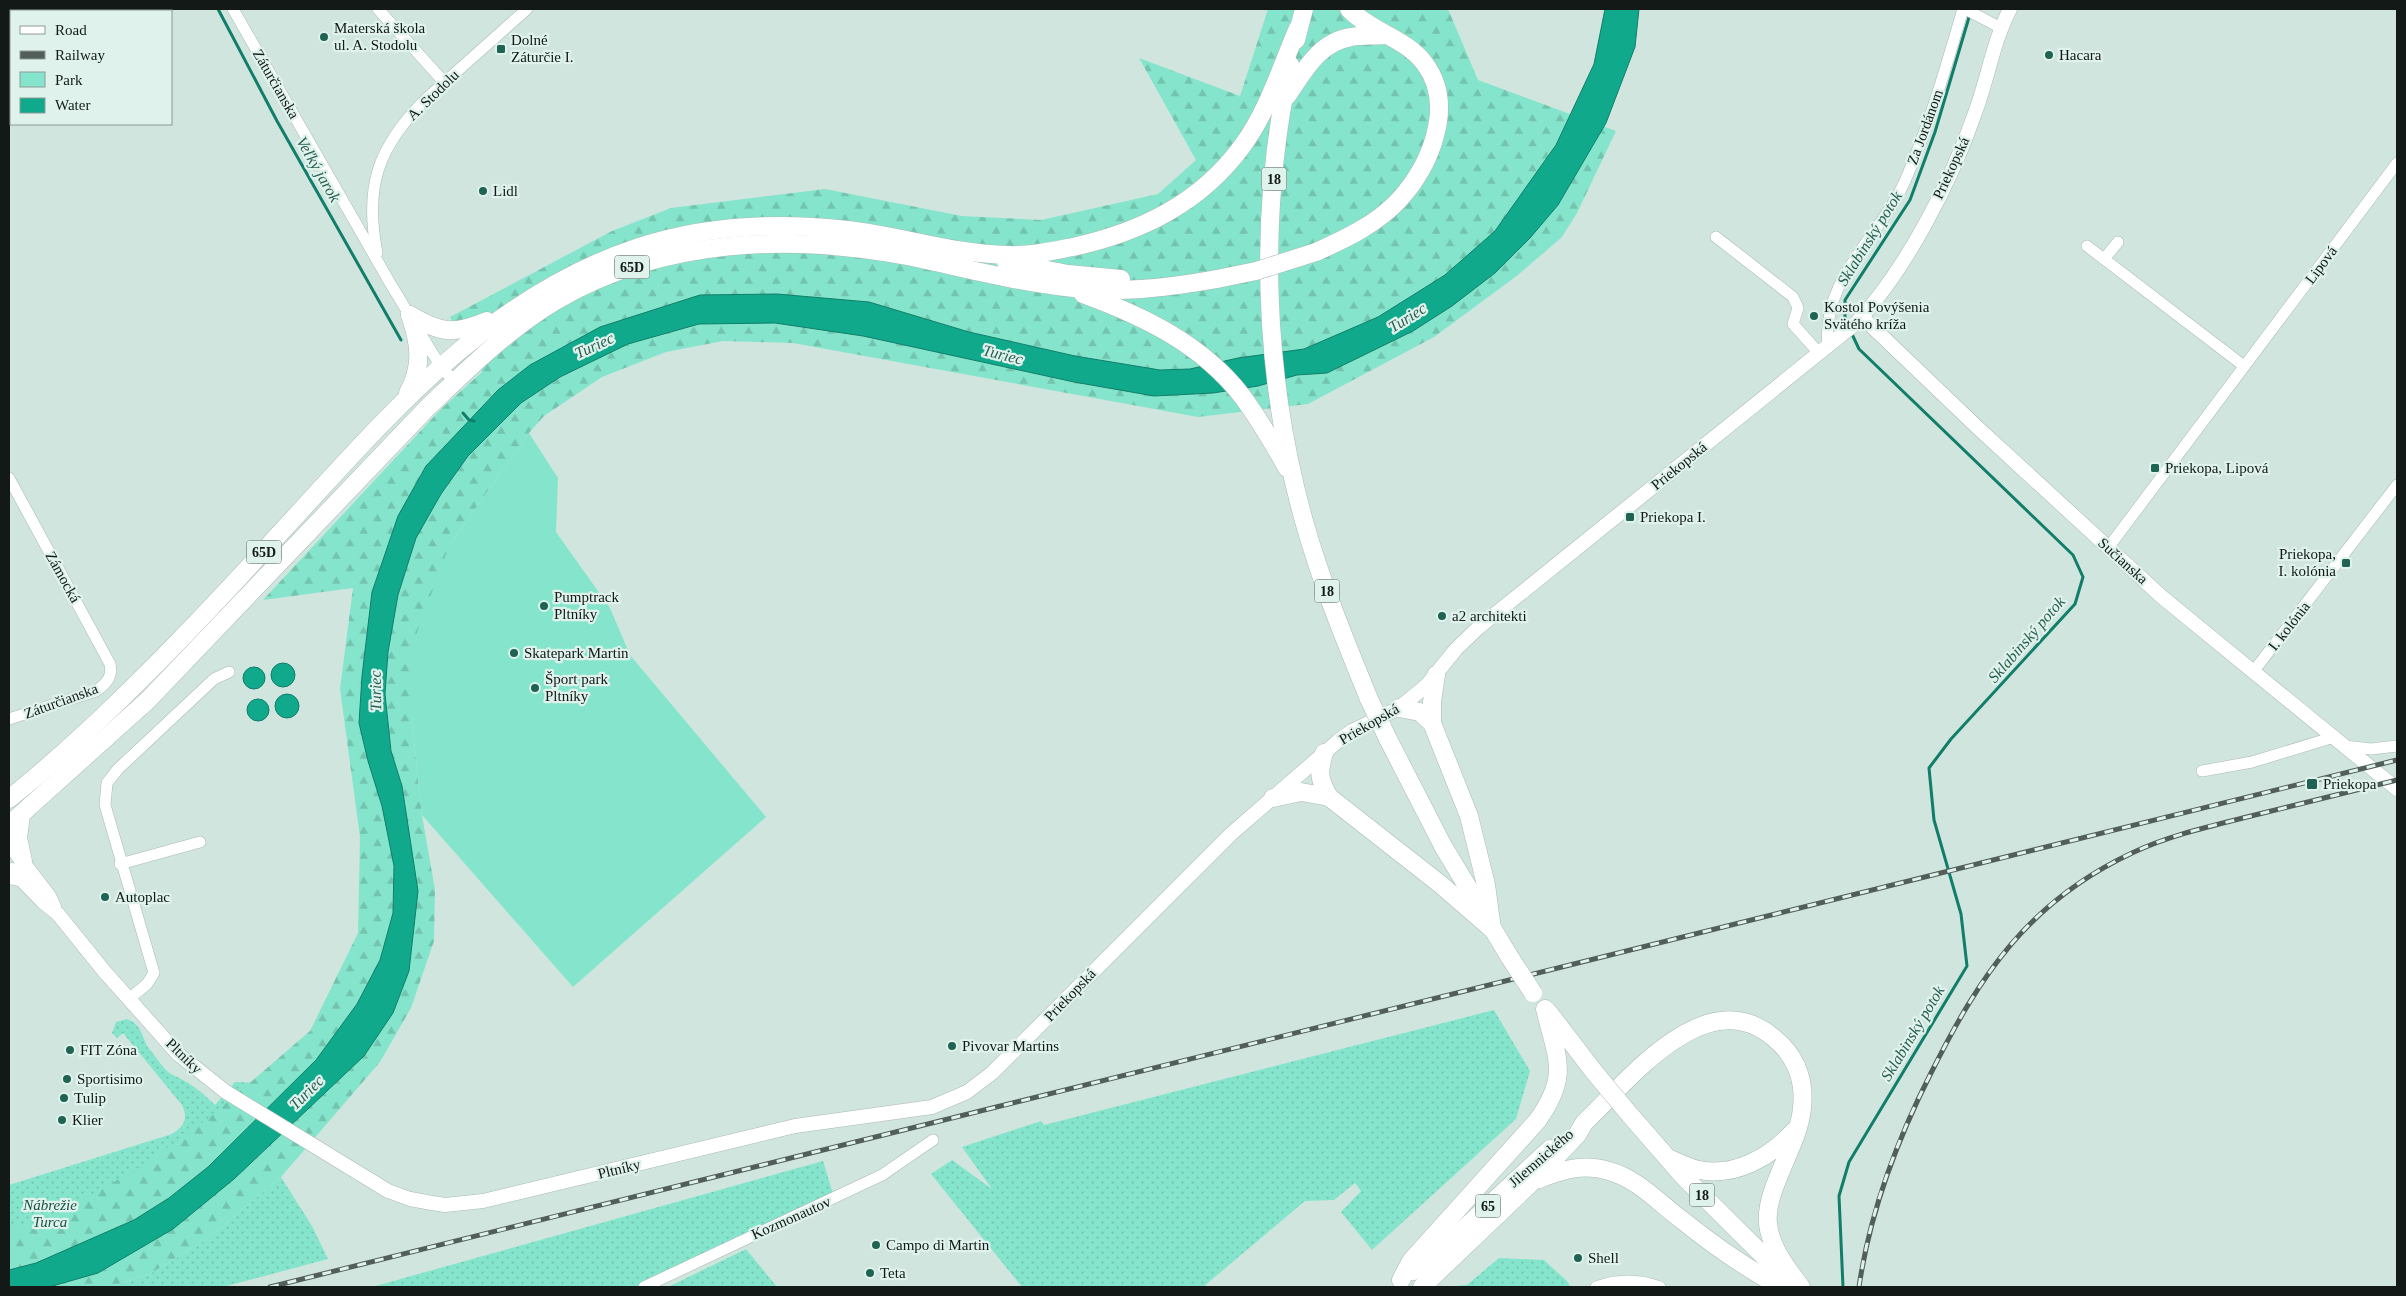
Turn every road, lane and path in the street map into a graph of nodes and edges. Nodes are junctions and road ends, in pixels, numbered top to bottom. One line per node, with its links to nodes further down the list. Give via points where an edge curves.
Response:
1 (233, 9): 19 (street, Záturčianska)
2 (378, 9): 11 (street)
3 (527, 9): 11 (street, A. Stodolu)
4 (1304, 9): 8 (main road, 18)
5 (1349, 9): 10 (main road)
6 (1964, 9): 9 (street); 25 (street, Za Jordánom, via 1905,182 1843,277 1834,299 1828,328)
7 (2010, 9): 9 (street, Priekopská)
8 (1298, 28): 12 (main road, 18); 17 (main road, via 1258,121 1244,143 1226,166 1182,205 1122,234 1053,251 1007,255)
9 (2001, 28): 24 (street, Priekopská, via 1975,114 1939,195 1904,257)
10 (1386, 35): 12 (main road, via 1352,36 1333,42 1311,61); 20 (main road, bridge, via 1403,43 1426,66 1434,81 1439,106 1433,142 1399,200 1359,230 1316,252 1256,272)
11 (444, 82): 19 (street, A. Stodolu, via 402,126 377,174 371,204)
12 (1284, 100): 31 (main road, 18, via 1270,222 1272,326 1280,400)
13 (2397, 163): 27 (street, Lipová)
14 (1716, 236): 25 (street, via 1793,297 1798,308 1793,324)
15 (2118, 242): 18 (street)
16 (2087, 246): 18 (street)
17 (949, 248): 20 (main road, via 1068,274); 22 (main road, 65D, via 849,230 774,226 715,230 652,243 595,263 551,284)
18 (2104, 259): 27 (street)
19 (379, 262): 23 (street, Záturčianska)
20 (1169, 285): 21 (main road, via 1146,289)
21 (1066, 288): 28 (main road, 65D, via 843,246 780,243 718,247 645,262 585,286 514,329); 31 (main road, via 1133,312 1190,347 1218,370 1262,425)
22 (504, 314): 23 (main road, via 459,332 436,330); 26 (main road, 65D)
23 (410, 315): 26 (street, Záturčianska); 29 (main road, via 420,349 419,366)
24 (1859, 320): 25 (street, Priekopská); 33 (street, Sučianska)
25 (1829, 346): 36 (street, Priekopská, via 1479,627 1456,648)
26 (441, 366): 28 (street, Záturčianska); 29 (main road, 65D)
27 (2244, 366): 33 (street, Lipová)
28 (454, 382): 49 (main road, 65D, via 148,700)
29 (403, 402): 46 (main road, 65D, via 121,698)
30 (9, 478): 37 (street, Zámocká, via 110,664)
31 (1294, 480): 54 (main road, 18, bridge, via 1315,559 1369,699 1425,812)
32 (2397, 485): 35 (street, I. kolónia)
33 (2108, 548): 35 (street, Sučianska)
34 (229, 672): 52 (street, via 214,679 111,776 105,805)
35 (2253, 672): 41 (street, Sučianska)
36 (1436, 675): 38 (street, Priekopská); 40 (main road)
37 (110, 677): 39 (street, Záturčianska, via 96,691)
38 (1399, 708): 40 (main road, via 1420,712); 43 (street, Priekopská, via 1352,731)
39 (9, 719)
40 (1432, 723): 54 (main road, via 1469,816 1486,884)
41 (2339, 742): 42 (street, via 2371,749); 44 (street); 45 (street, Sučianska)
42 (2397, 746)
43 (1324, 753): 47 (main road, via 1319,770); 48 (street, Priekopská)
44 (2202, 771)
45 (2397, 790)
46 (13, 793)
47 (1329, 797): 48 (main road, via 1301,792); 54 (main road)
48 (1273, 798): 57 (street, Priekopská, via 1185,878 992,1074 967,1092)
49 (15, 820): 53 (main road, via 18,838)
50 (200, 842): 52 (street)
51 (9, 844): 53 (street, Pltníky)
52 (120, 864): 55 (street, via 154,973 147,984)
53 (15, 870): 55 (street, Pltníky, via 58,914)
54 (1492, 929): 56 (main road, 18, bridge)
55 (129, 999): 57 (street, Pltníky, via 190,1065 246,1104 372,1183 399,1196 432,1203 459,1204 522,1194 801,1125)
56 (1545, 1009): 61 (main road, 18, bridge); 63 (main road, via 1559,1074 1550,1102 1537,1121 1411,1262)
57 (932, 1107)
58 (1584, 1123): 59 (main road, via 1674,1039 1703,1024 1726,1021 1741,1022 1768,1033 1790,1054 1803,1092 1802,1112); 62 (main road, Jilemnického / 65, via 1577,1135); 63 (main road, Jilemnického / 65, via 1571,1130 1443,1248)
59 (1796, 1129): 61 (main road, via 1782,1145 1764,1157 1725,1171 1696,1170); 70 (main road, via 1771,1199 1768,1224 1776,1251)
60 (933, 1140): 64 (street, Kozmonautov, via 882,1175)
61 (1666, 1157): 69 (main road, 18)
62 (1533, 1182): 65 (main road, Jilemnického / 65); 68 (main road, via 1578,1167 1623,1176 1725,1252)
63 (1397, 1284)
64 (644, 1287)
65 (1422, 1287)
66 (1596, 1287): 67 (street, via 1610,1282 1634,1281)
67 (1660, 1287)
68 (1781, 1287)
69 (1796, 1287)
70 (1801, 1287)

